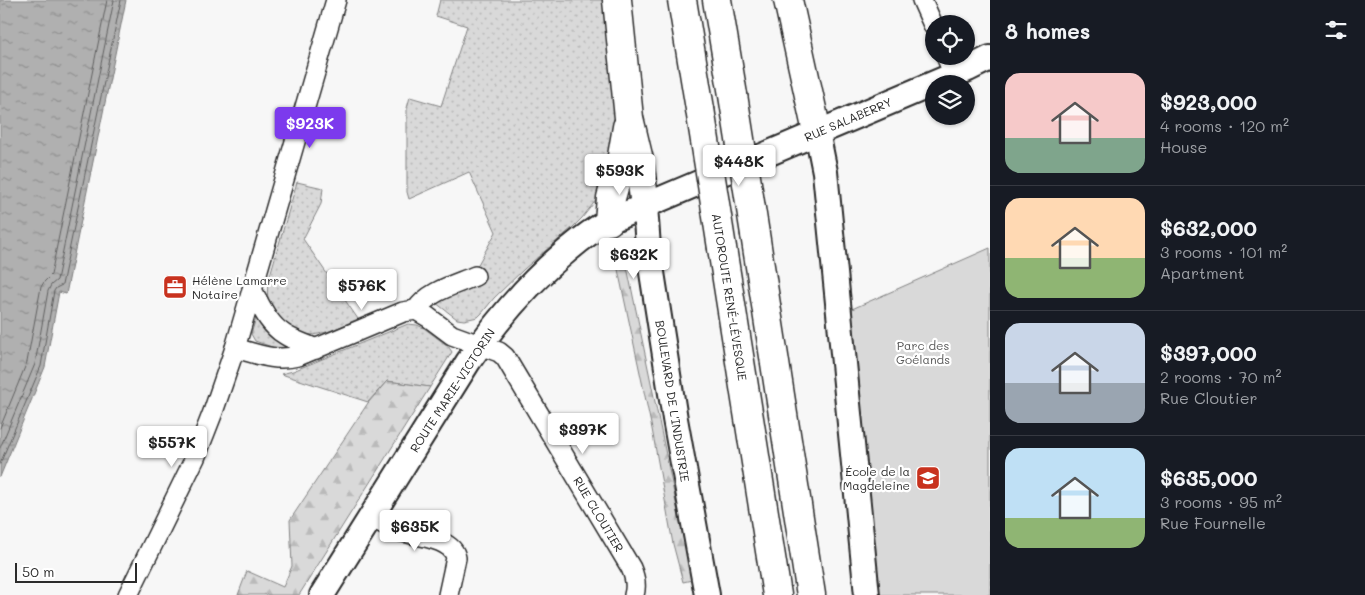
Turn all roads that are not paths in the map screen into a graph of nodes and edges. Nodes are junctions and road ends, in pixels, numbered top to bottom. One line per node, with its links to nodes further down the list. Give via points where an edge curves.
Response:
1 (336, 0): 15 (street)
2 (617, 0): 10 (highway)
3 (682, 0): 26 (highway, AUTOROUTE RENÉ-LÉVESQUE, bridge)
4 (717, 0): 27 (highway, bridge)
5 (788, 0): 11 (highway)
6 (922, 0): 7 (street)
7 (928, 15)
8 (990, 58): 9 (street, RUE SALABERRY)
9 (965, 66): 11 (street, RUE SALABERRY)
10 (629, 118): 12 (highway); 13 (highway)
11 (817, 132): 12 (street, RUE SALABERRY); 28 (street, via 825,172)
12 (645, 206): 13 (street, ROUTE MARIE-VICTORIN); 25 (street, BOULEVARD DE L'INDUSTRIE, via 648,247 675,419)
13 (609, 221): 17 (street, ROUTE MARIE-VICTORIN, via 539,275)
14 (475, 276): 16 (street, via 432,294)
15 (252, 290): 18 (street); 19 (street, via 276,328)
16 (416, 310): 17 (street, via 452,335); 19 (street, via 403,312)
17 (479, 345): 20 (street, ROUTE MARIE-VICTORIN); 24 (street, RUE CLOUTIER, via 505,357 634,573)
18 (235, 348): 19 (street, via 281,359); 21 (street, via 195,458)
19 (316, 348)
20 (372, 517): 22 (street, ROUTE MARIE-VICTORIN); 23 (street, via 393,528 452,548 456,558)
21 (128, 595)
22 (322, 595)
23 (448, 595)
24 (634, 595)
25 (708, 595)
26 (777, 595)
27 (812, 595)
28 (867, 595)

